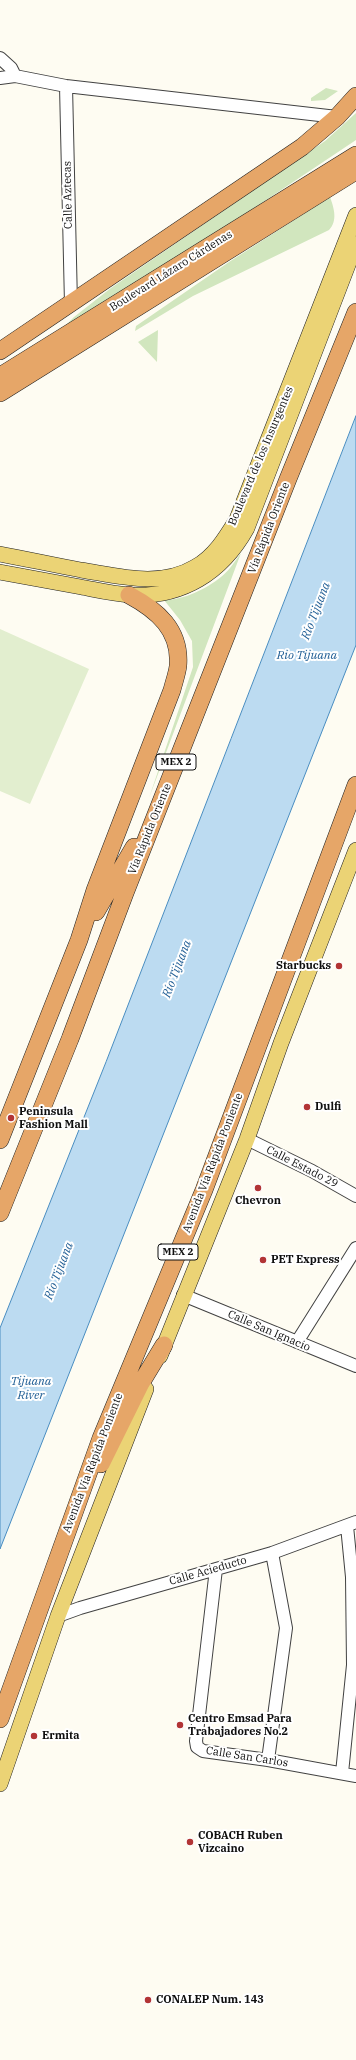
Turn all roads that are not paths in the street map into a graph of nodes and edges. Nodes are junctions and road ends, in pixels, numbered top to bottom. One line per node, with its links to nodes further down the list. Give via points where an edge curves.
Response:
1 (0, 58): 2 (street, via 11,68)
2 (15, 76): 3 (street); 4 (street)
3 (0, 78)
4 (66, 86): 6 (street); 11 (street, Calle Aztecas)
5 (356, 96): 6 (highway)
6 (338, 117): 11 (highway, via 302,147)
7 (356, 155): 8 (highway)
8 (349, 168): 14 (highway, Boulevard Lázaro Cárdenas); 15 (highway, Boulevard Lázaro Cárdenas, via 327,190)
9 (356, 215): 16 (main road, Boulevard de los Insurgentes, via 237,520 207,559 179,575 142,579)
10 (356, 244): 18 (main road, Boulevard de los Insurgentes, via 247,528 238,545 214,570 180,589 151,595)
11 (71, 304): 13 (highway)
12 (356, 312): 20 (highway, Vía Rápida Oriente / MEX 2)
13 (0, 351)
14 (0, 376)
15 (0, 393)
16 (0, 554)
17 (0, 572): 18 (main road, Boulevard de los Insurgentes)
18 (129, 595): 24 (highway, via 148,605 166,622 173,636 178,665 172,690 95,890)
19 (356, 785): 23 (highway, Avenida Vía Rápida Poniente / MEX 2)
20 (163, 796): 24 (highway); 28 (highway, Vía Rápida Oriente / MEX 2)
21 (356, 809): 23 (highway)
22 (356, 850): 25 (main road, Avenida Vía Rápida Poniente, via 281,1043)
23 (322, 877): 34 (highway, Avenida Vía Rápida Poniente / MEX 2, via 204,1190 110,1414)
24 (80, 940): 26 (highway)
25 (247, 1139): 27 (street, Calle Estado 29); 30 (main road, Avenida Vía Rápida Poniente)
26 (0, 1140)
27 (356, 1196)
28 (0, 1213)
29 (356, 1248): 31 (street)
30 (183, 1295): 31 (street, Calle San Ignacio); 32 (main road, Avenida Vía Rápida Poniente)
31 (297, 1342): 33 (street, Calle San Ignacio)
32 (164, 1345): 34 (highway, via 141,1383); 38 (main road, Avenida Vía Rápida Poniente)
33 (356, 1366)
34 (72, 1519): 39 (highway, Avenida Vía Rápida Poniente / MEX 2)
35 (352, 1524): 36 (street, Calle Acieducto); 41 (street, via 353,1664)
36 (272, 1553): 37 (street, Calle Acieducto); 40 (street, via 286,1628)
37 (216, 1569): 38 (street, Calle Acieducto); 40 (street, Calle San Carlos, via 196,1745 203,1751)
38 (58, 1616): 43 (main road, Avenida Vía Rápida Poniente)
39 (0, 1719)
40 (268, 1760): 41 (street, Calle San Carlos)
41 (342, 1773): 42 (street, Calle San Carlos)
42 (356, 1776)
43 (0, 1784)

